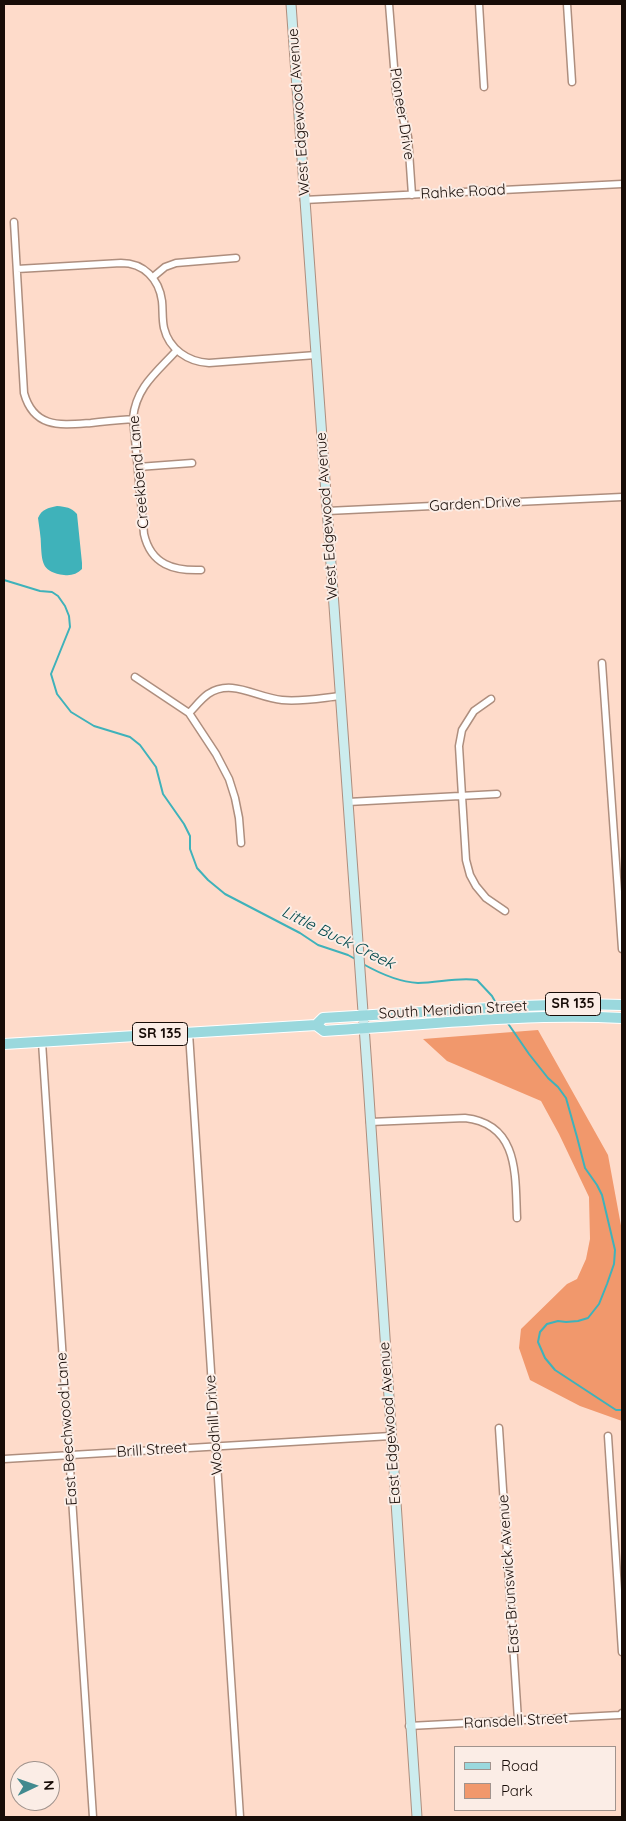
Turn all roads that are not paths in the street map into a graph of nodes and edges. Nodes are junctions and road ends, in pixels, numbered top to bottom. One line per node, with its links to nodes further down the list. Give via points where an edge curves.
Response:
1 (291, 4): 9 (main road, West Edgewood Avenue)
2 (389, 4): 8 (street, Pioneer Drive, via 396,92 408,137)
3 (479, 4): 6 (street)
4 (567, 4): 5 (street)
5 (572, 82)
6 (484, 87)
7 (622, 184): 8 (street, Rahke Road)
8 (412, 195): 9 (street, Rahke Road)
9 (304, 200): 15 (main road, West Edgewood Avenue)
10 (14, 222): 12 (street)
11 (236, 258): 13 (street, via 178,262)
12 (17, 269): 13 (street, via 124,263 137,265); 16 (street, via 28,405 38,417 55,424)
13 (153, 277): 14 (street, via 161,294 164,329)
14 (177, 350): 15 (street, via 194,360 209,363); 16 (street, Creekbend Lane, via 140,390)
15 (316, 355): 20 (main road, West Edgewood Avenue)
16 (134, 419): 18 (street, Creekbend Lane)
17 (192, 463): 18 (street)
18 (138, 467): 21 (street, Creekbend Lane, via 148,547 155,557 171,567)
19 (622, 496): 20 (street, Garden Drive)
20 (327, 511): 24 (main road, West Edgewood Avenue)
21 (202, 570)
22 (602, 663): 32 (street)
23 (135, 677): 26 (street)
24 (340, 696): 26 (street, via 282,700 238,688 226,688 208,694); 29 (main road, West Edgewood Avenue)
25 (491, 699): 28 (street, via 474,711 462,730 459,746)
26 (189, 713): 30 (street, via 229,779 238,810)
27 (497, 794): 28 (street)
28 (462, 796): 29 (street); 31 (street, via 470,875 490,902)
29 (348, 802): 34 (main road, West Edgewood Avenue)
30 (241, 842)
31 (505, 910)
32 (622, 949)
33 (622, 1006): 34 (main road, South Meridian Street / SR 135, via 574,1004)
34 (363, 1016): 36 (main road, South Meridian Street / SR 135, via 323,1018); 37 (main road, West Edgewood Avenue)
35 (622, 1018): 37 (main road, South Meridian Street / SR 135, via 531,1018)
36 (316, 1025): 37 (main road, South Meridian Street / SR 135, via 324,1031); 38 (main road, South Meridian Street / SR 135)
37 (364, 1028): 41 (main road, East Edgewood Avenue)
38 (188, 1033): 39 (main road, South Meridian Street / SR 135); 46 (street, Woodhill Drive)
39 (42, 1042): 40 (main road, South Meridian Street / SR 135); 47 (street, East Beechwood Lane)
40 (4, 1044)
41 (370, 1122): 42 (street, via 465,1118 491,1126 503,1137 513,1157); 44 (main road, East Edgewood Avenue)
42 (518, 1218)
43 (500, 1428): 51 (street, East Brunswick Avenue)
44 (391, 1436): 46 (street, Brill Street); 52 (main road, East Edgewood Avenue)
45 (608, 1436): 49 (street)
46 (215, 1446): 47 (street, Brill Street); 54 (street, Woodhill Drive)
47 (69, 1455): 48 (street, Brill Street); 53 (street, East Beechwood Lane)
48 (4, 1459)
49 (622, 1652)
50 (622, 1713): 51 (street, Ransdell Street)
51 (518, 1720): 52 (street, Ransdell Street)
52 (409, 1726): 55 (main road, East Edgewood Avenue)
53 (93, 1817)
54 (240, 1817)
55 (416, 1817)

